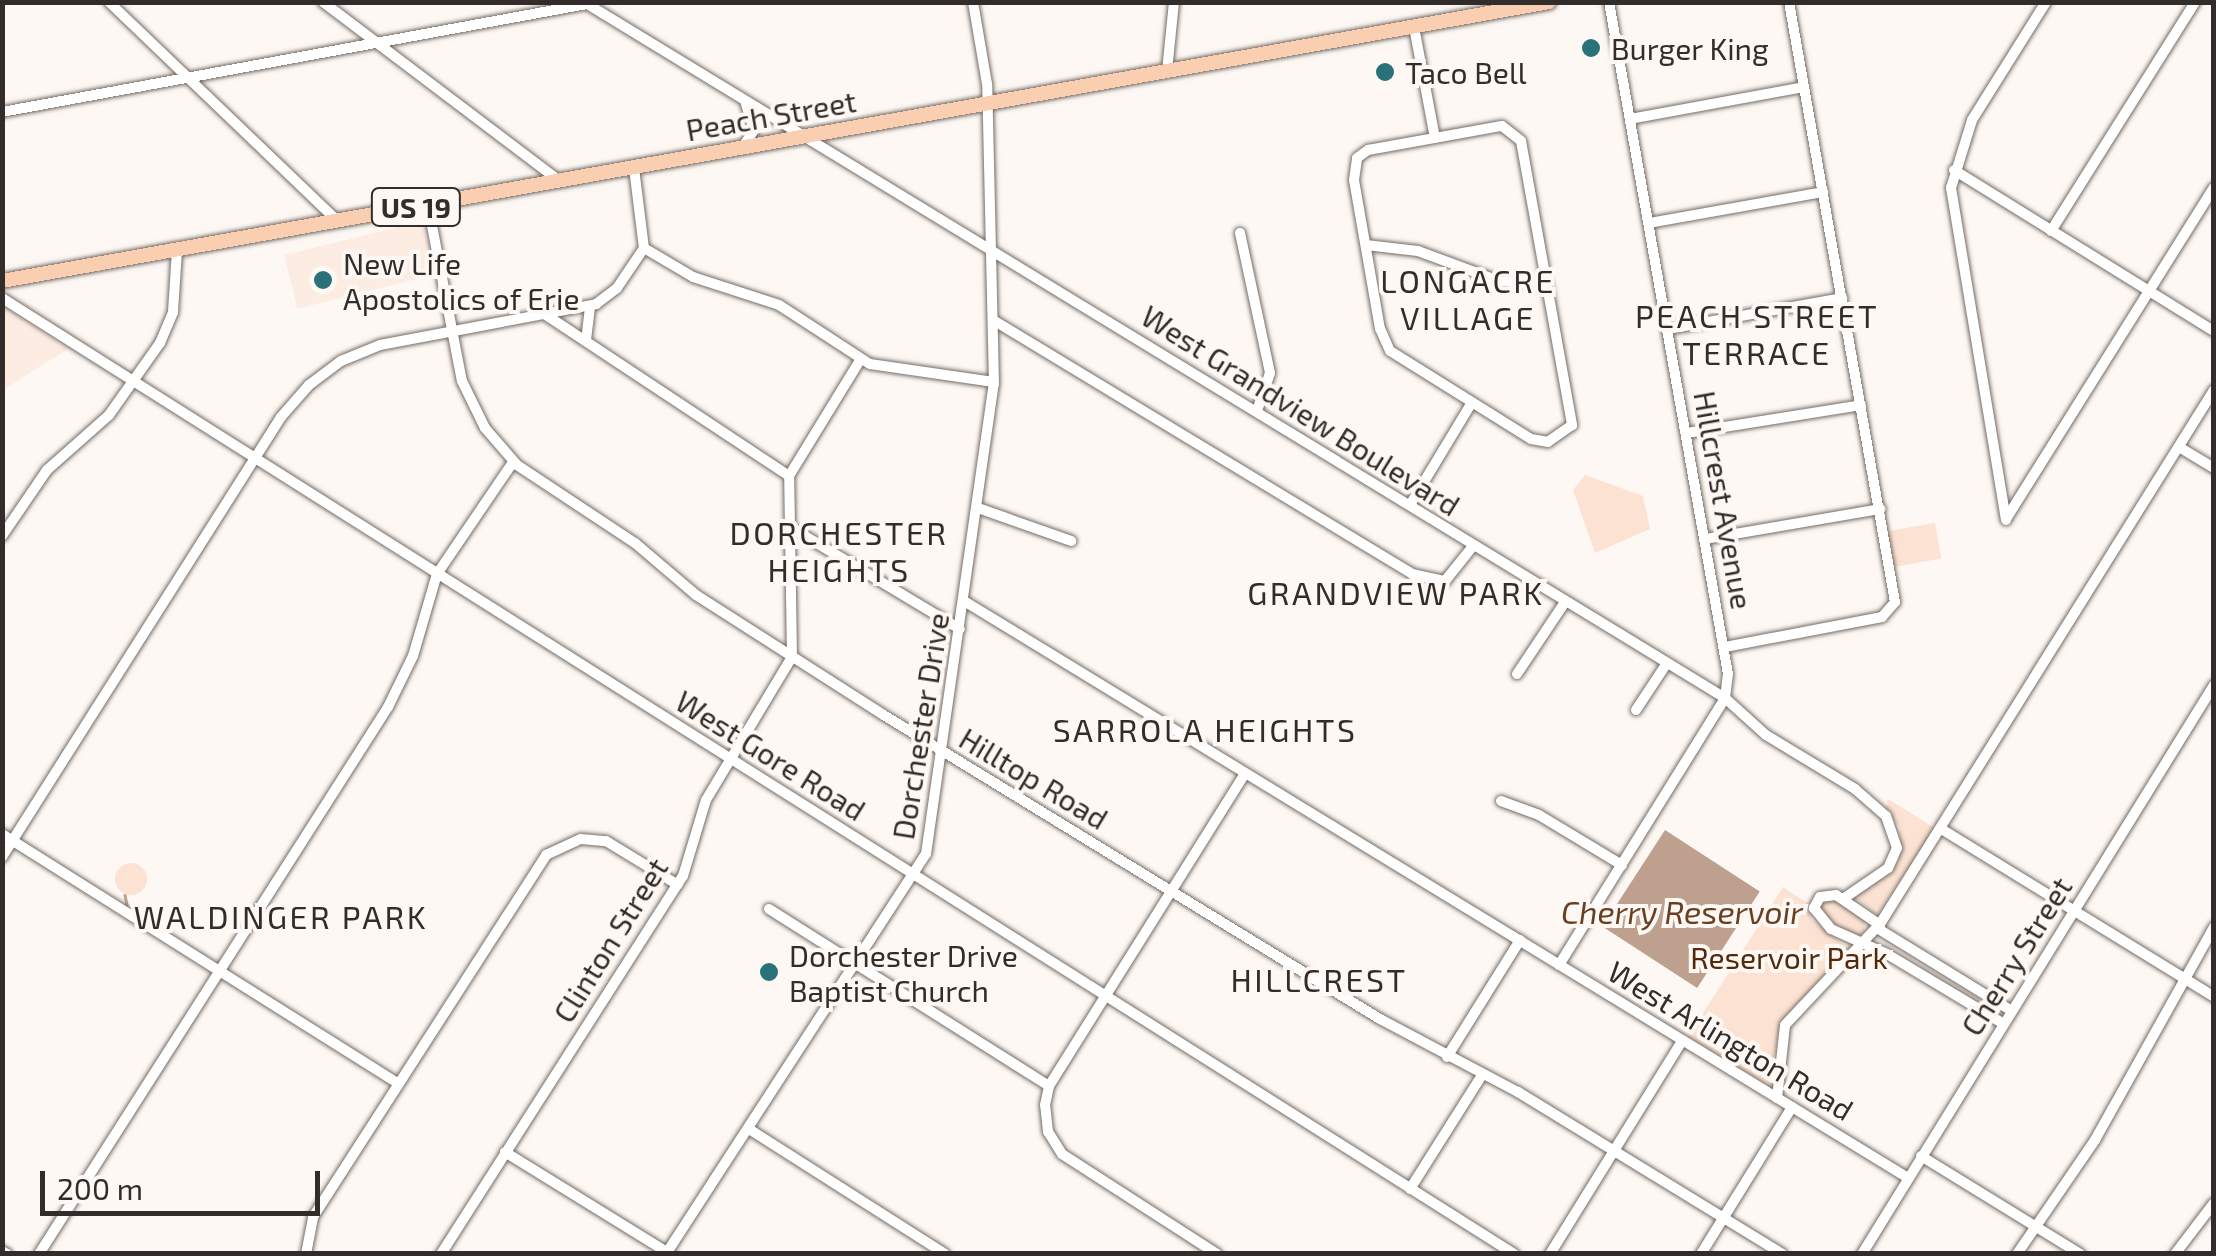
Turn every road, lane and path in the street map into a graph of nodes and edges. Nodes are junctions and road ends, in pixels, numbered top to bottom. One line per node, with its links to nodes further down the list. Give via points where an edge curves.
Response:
1 (108, 2): 14 (street)
2 (323, 2): 12 (street)
3 (974, 2): 17 (street, Dorchester Drive)
4 (1174, 2): 13 (street)
5 (1550, 2): 11 (main road, Peach Street / US 19)
6 (1609, 2): 19 (street, Hillcrest Avenue)
7 (1789, 2): 15 (street)
8 (2046, 2): 24 (street, via 1972,120)
9 (2194, 2): 31 (street)
10 (586, 4): 12 (street); 16 (street, West Grandview Boulevard)
11 (1414, 27): 13 (main road, Peach Street / US 19); 21 (street)
12 (378, 44): 14 (street); 25 (street)
13 (1167, 71): 17 (main road, Peach Street / US 19)
14 (192, 77): 18 (street); 29 (street)
15 (1804, 87): 19 (street); 27 (street)
16 (746, 102): 20 (street, West Grandview Boulevard); 22 (street, via 754,130)
17 (985, 104): 20 (main road, Peach Street / US 19); 36 (street, Dorchester Drive)
18 (2, 112)
19 (1630, 119): 30 (street, Hillcrest Avenue)
20 (802, 137): 22 (main road, Peach Street / US 19); 36 (street, West Grandview Boulevard)
21 (1434, 138): 33 (street, via 1374,148 1357,158 1354,180); 38 (street, via 1514,130)
22 (742, 148): 23 (main road, Peach Street / US 19)
23 (634, 168): 25 (main road, Peach Street / US 19); 34 (street)
24 (1954, 170): 31 (street); 39 (street, via 1954,229 2006,520)
25 (560, 181): 28 (main road, Peach Street / US 19)
26 (2214, 188): 39 (street)
27 (1823, 192): 30 (street); 41 (street)
28 (428, 205): 29 (main road, Peach Street / US 19); 46 (street, Hilltop Road)
29 (337, 222): 35 (main road, Peach Street / US 19)
30 (1649, 223): 45 (street, Hillcrest Avenue)
31 (2050, 231): 39 (street)
32 (1240, 233): 55 (street, via 1270,373)
33 (1366, 245): 38 (street, via 1418,251 1499,281); 53 (street, via 1380,329 1390,350)
34 (644, 248): 42 (street, via 617,288); 49 (street, via 693,278 779,305)
35 (178, 250): 37 (main road, Peach Street / US 19); 50 (street, via 170,324)
36 (991, 251): 44 (street, Dorchester Drive); 55 (street, West Grandview Boulevard)
37 (2, 280)
38 (1546, 283): 53 (street, via 1572,425 1541,443)
39 (2150, 292): 47 (street)
40 (2, 298): 50 (street, West Gore Road)
41 (1842, 298): 45 (street); 54 (street)
42 (590, 306): 43 (street); 48 (street)
43 (546, 316): 46 (street); 48 (street)
44 (993, 320): 51 (street, Dorchester Drive); 69 (street, via 1412,574 1445,581)
45 (1668, 329): 56 (street, Hillcrest Avenue)
46 (452, 332): 58 (street, via 380,345 340,361 295,399); 59 (street, Hilltop Road, via 467,394)
47 (2214, 332)
48 (586, 340): 61 (street)
49 (860, 360): 51 (street); 61 (street)
50 (135, 382): 58 (street, West Gore Road); 66 (street, via 103,422 47,470)
51 (994, 382): 63 (street, Dorchester Drive)
52 (2214, 390): 57 (street)
53 (1471, 404): 62 (street)
54 (1861, 405): 56 (street); 64 (street)
55 (1257, 410): 62 (street, West Grandview Boulevard)
56 (1686, 433): 67 (street, Hillcrest Avenue)
57 (2178, 447): 60 (street); 85 (street)
58 (254, 460): 70 (street, West Gore Road); 86 (street)
59 (513, 462): 70 (street); 75 (street, Hilltop Road)
60 (2214, 468)
61 (789, 476): 65 (street)
62 (1410, 505): 69 (street, West Grandview Boulevard)
63 (978, 508): 68 (street); 71 (street, Dorchester Drive)
64 (1880, 510): 67 (street); 74 (street, via 1892,610)
65 (790, 528): 73 (street); 75 (street)
66 (2, 536)
67 (1706, 538): 74 (street, Hillcrest Avenue)
68 (1071, 541)
69 (1473, 546): 72 (street, West Grandview Boulevard)
70 (437, 574): 82 (street, West Gore Road); 101 (street, via 388,707)
71 (964, 601): 73 (street, Dorchester Drive); 83 (street, West Arlington Road)
72 (1565, 602): 76 (street, West Grandview Boulevard); 77 (street)
73 (960, 629): 81 (street, Dorchester Drive)
74 (1725, 646): 79 (street, Hillcrest Avenue)
75 (792, 657): 81 (street, Hilltop Road); 82 (street, Clinton Street)
76 (1667, 664): 79 (street, West Grandview Boulevard); 80 (street)
77 (1516, 674)
78 (2214, 684): 94 (street, Cherry Street)
79 (1726, 698): 88 (street); 92 (street, West Grandview Boulevard, via 1766,735 1855,788 1886,816 1896,839 1894,862)
80 (1636, 710)
81 (942, 751): 89 (street, Dorchester Drive, via 928,848); 91 (street, Hilltop Road)
82 (730, 758): 89 (street, West Gore Road); 90 (street, Clinton Street, via 706,800)
83 (1245, 772): 91 (street); 97 (street, West Arlington Road)
84 (1501, 800): 88 (street, via 1539,814)
85 (1943, 830): 94 (street); 95 (street)
86 (8, 837): 87 (street); 101 (street)
87 (2, 857)
88 (1622, 865): 100 (street)
89 (915, 874): 99 (street, Dorchester Drive); 103 (street, West Gore Road)
90 (678, 885): 110 (street, via 612,842 581,839 555,848 521,888); 116 (street, Clinton Street)
91 (1173, 892): 103 (street); 108 (street, Hilltop Road)
92 (1843, 898): 95 (street); 98 (street, via 1820,896 1814,915)
93 (769, 909): 99 (street)
94 (2074, 910): 102 (street); 105 (street, Cherry Street)
95 (1878, 927): 98 (street); 105 (street)
96 (2214, 928): 102 (street)
97 (1520, 940): 100 (street, West Arlington Road); 108 (street)
98 (1864, 944): 106 (street); 112 (street, via 1785,1025)
99 (856, 964): 111 (street); 114 (street, Dorchester Drive)
100 (1560, 964): 107 (street, West Arlington Road)
101 (220, 969): 110 (street); 124 (street)
102 (2184, 979): 104 (street); 122 (street, via 2095,1140)
103 (1108, 996): 111 (street); 119 (street, West Gore Road)
104 (2214, 996)
105 (2012, 1011): 106 (street, Cherry Street)
106 (2004, 1024): 117 (street, Cherry Street)
107 (1682, 1041): 112 (street, West Arlington Road); 115 (street)
108 (1448, 1057): 109 (street, Hilltop Road)
109 (1482, 1075): 115 (street, Hilltop Road); 119 (street)
110 (398, 1084): 125 (street, via 313,1217)
111 (1049, 1086): 128 (street, via 1045,1119 1062,1154)
112 (1777, 1098): 113 (street, West Arlington Road)
113 (1792, 1108): 118 (street, West Arlington Road); 121 (street)
114 (748, 1129): 123 (street, Dorchester Drive); 127 (street)
115 (1614, 1151): 121 (street, Hilltop Road); 130 (street)
116 (506, 1152): 123 (street); 126 (street, Clinton Street)
117 (1921, 1156): 118 (street, Cherry Street); 122 (street)
118 (1908, 1178): 133 (street, Cherry Street)
119 (1410, 1189): 129 (street, West Gore Road)
120 (2214, 1203): 136 (street)
121 (1723, 1218): 131 (street); 132 (street, Hilltop Road)
122 (2034, 1226): 134 (street); 135 (street)
123 (668, 1253)
124 (38, 1254)
125 (306, 1254)
126 (441, 1254)
127 (945, 1254)
128 (1217, 1254)
129 (1514, 1254)
130 (1550, 1254)
131 (1701, 1254)
132 (1782, 1254)
133 (1862, 1254)
134 (2017, 1254)
135 (2080, 1254)
136 (2175, 1254)

